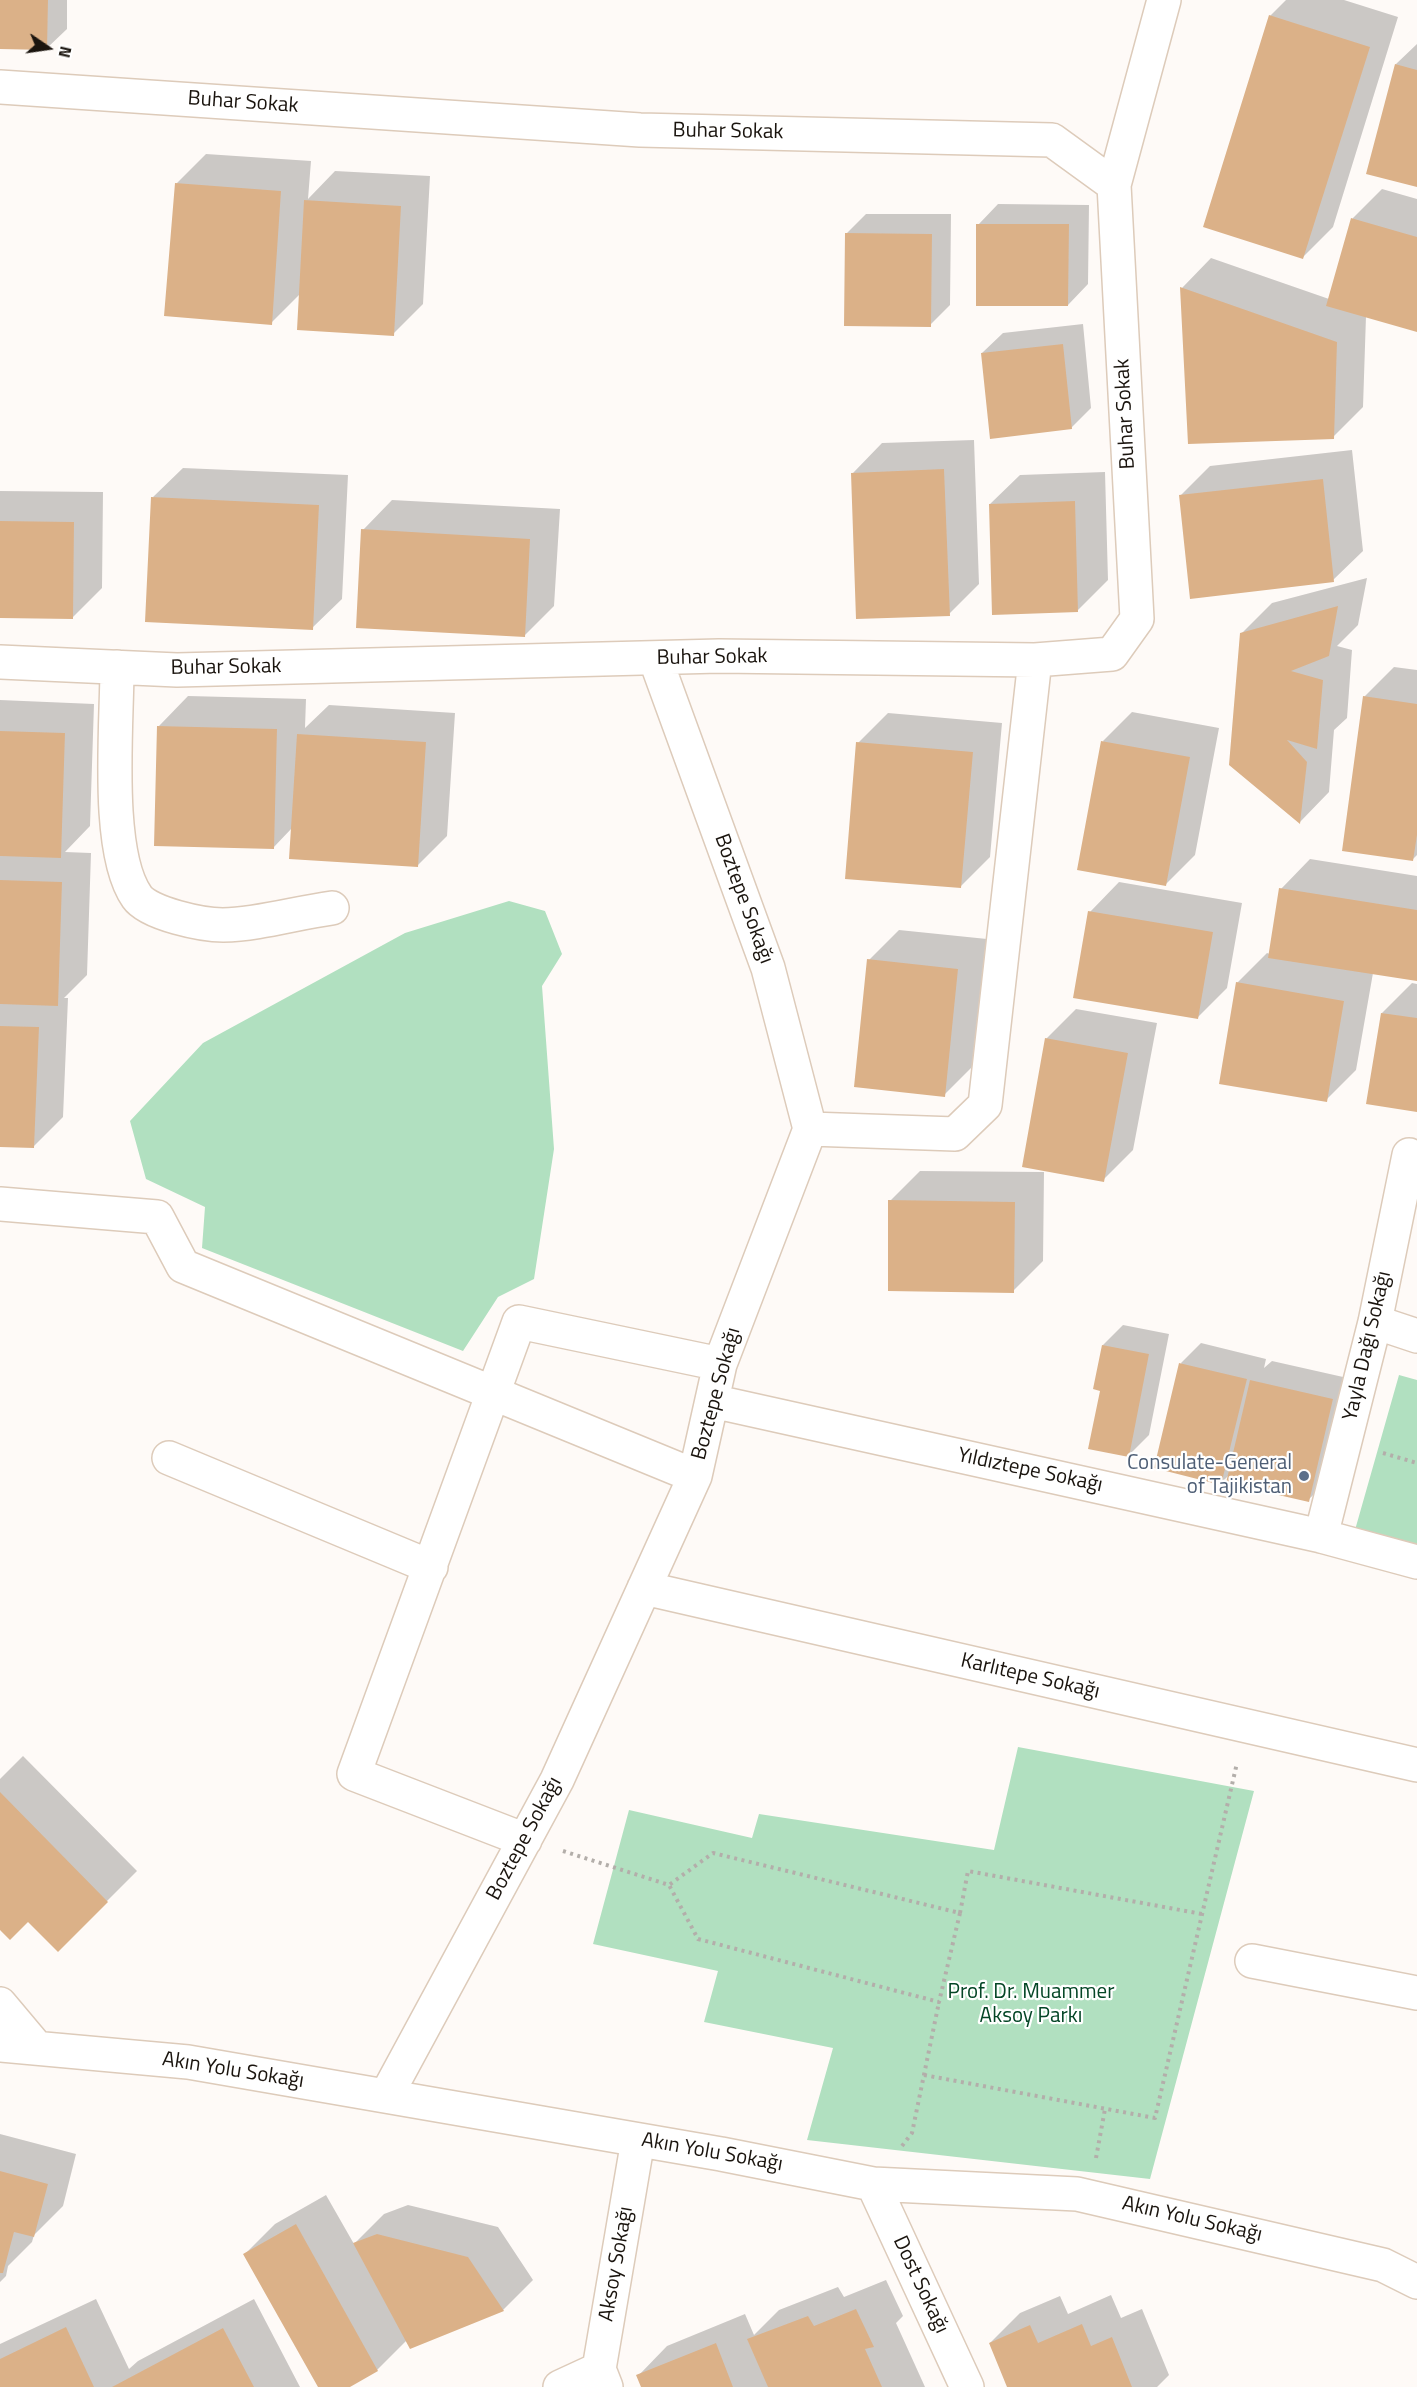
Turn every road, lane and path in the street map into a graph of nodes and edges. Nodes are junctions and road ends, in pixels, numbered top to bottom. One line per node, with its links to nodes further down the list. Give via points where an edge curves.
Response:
1 (1164, 0): 3 (street)
2 (0, 87): 3 (street, Buhar Sokak, via 640,130 1052,140)
3 (1114, 185): 5 (street, Buhar Sokak, via 1137,619 1112,654)
4 (655, 658): 5 (street, Buhar Sokak); 7 (street, Buhar Sokak, via 177,670); 9 (street, Boztepe Sokağı, via 768,968)
5 (1035, 660): 9 (street, via 985,1105 955,1134)
6 (0, 662): 7 (street, Buhar Sokak)
7 (117, 667): 8 (street, via 119,847 124,871 138,899 155,910 221,925 281,919)
8 (332, 908)
9 (810, 1129): 14 (street, Boztepe Sokağı)
10 (1409, 1155): 12 (street, Yayla Dağı Sokağı)
11 (0, 1204): 15 (street, via 157,1217 183,1266)
12 (1375, 1322): 13 (street); 19 (street, Yayla Dağı Sokağı)
13 (1417, 1336)
14 (720, 1364): 15 (street, via 519,1322); 16 (street, Boztepe Sokağı)
15 (495, 1394): 18 (street); 21 (street)
16 (712, 1401): 18 (street, Boztepe Sokağı); 19 (street, Yıldıztepe Sokağı)
17 (168, 1458): 21 (street)
18 (695, 1476): 22 (street, Boztepe Sokağı)
19 (1322, 1536): 20 (street, Yıldıztepe Sokağı)
20 (1417, 1562)
21 (431, 1567): 25 (street, via 354,1774)
22 (644, 1588): 23 (street, Karlıtepe Sokağı); 25 (street, Boztepe Sokağı, via 557,1780)
23 (1245, 1726): 24 (street, Karlıtepe Sokağı); 28 (path)
24 (1417, 1765)
25 (525, 1840): 26 (path); 36 (street, Boztepe Sokağı)
26 (669, 1885): 27 (path, via 713,1853); 31 (path, via 698,1939)
27 (960, 1913): 28 (path, via 968,1871); 31 (path)
28 (1202, 1914): 37 (path, via 1155,2118)
29 (1252, 1961): 30 (street)
30 (1417, 1993)
31 (939, 2002): 35 (path)
32 (0, 2004): 34 (street)
33 (0, 2045): 34 (street, Akın Yolu Sokağı)
34 (37, 2048): 36 (street, Akın Yolu Sokağı, via 188,2062)
35 (924, 2075): 37 (path); 39 (path, via 912,2133)
36 (386, 2096): 38 (street, Akın Yolu Sokağı)
37 (1105, 2109): 40 (path)
38 (638, 2140): 39 (street, Akın Yolu Sokağı); 42 (street, Aksoy Sokağı)
39 (873, 2184): 40 (street, Akın Yolu Sokağı); 44 (street, Dost Sokağı)
40 (1088, 2196): 41 (street, Akın Yolu Sokağı)
41 (1414, 2270)
42 (602, 2378): 43 (street)
43 (560, 2387)
44 (967, 2387)

